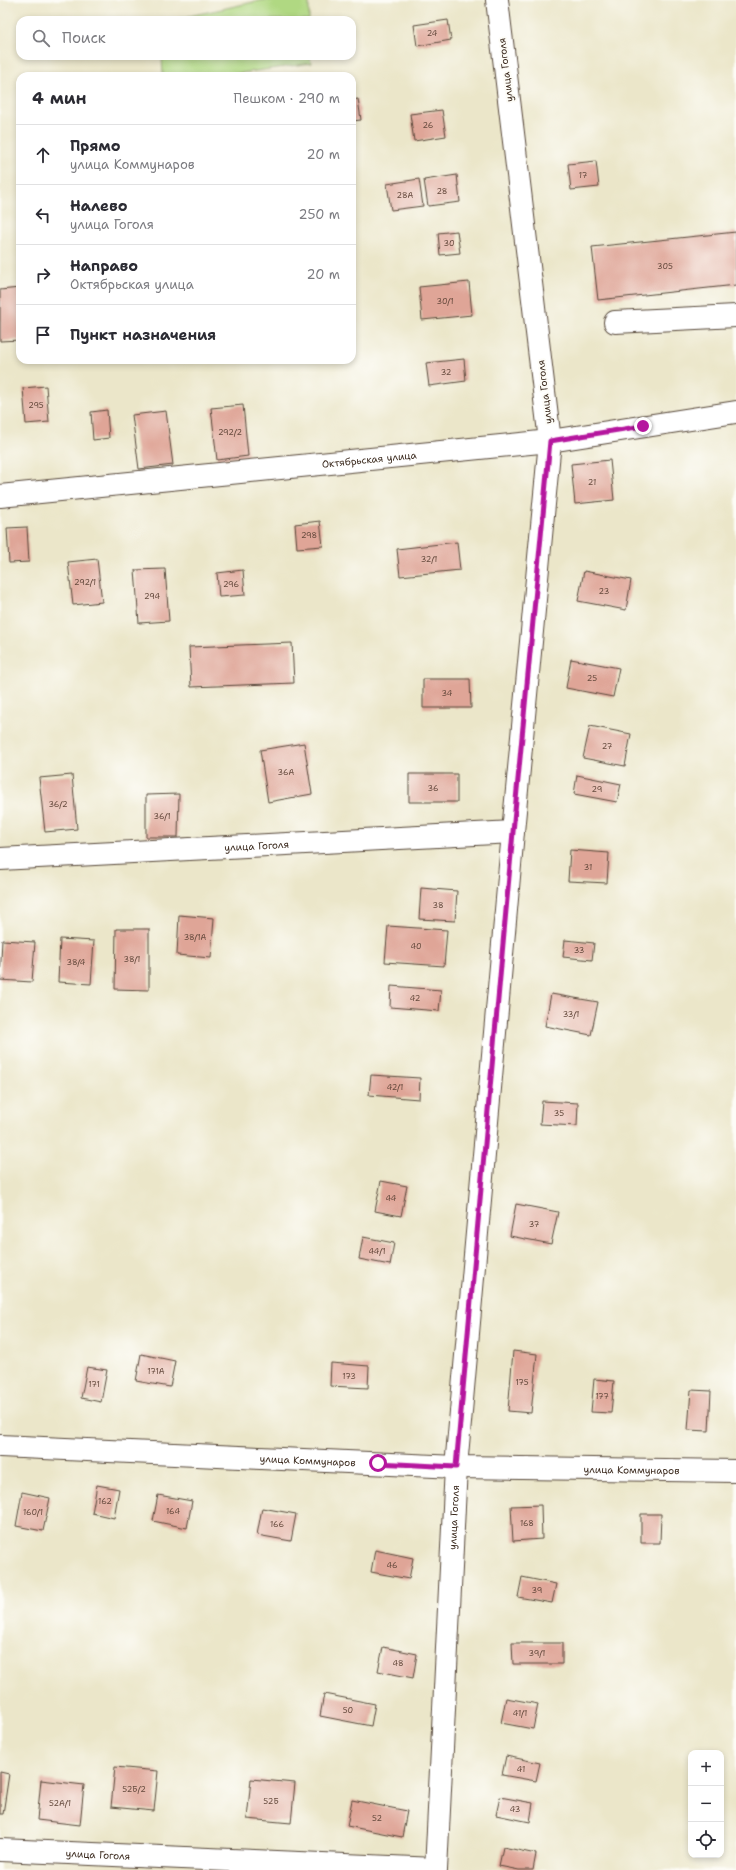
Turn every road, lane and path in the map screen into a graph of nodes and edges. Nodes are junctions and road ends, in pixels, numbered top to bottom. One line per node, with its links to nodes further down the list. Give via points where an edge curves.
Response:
1 (497, 0): 5 (street, улица Гоголя)
2 (736, 316): 3 (street)
3 (615, 322)
4 (736, 412): 5 (street, Октябрьская улица)
5 (550, 441): 6 (street, Октябрьская улица); 7 (street, улица Гоголя)
6 (0, 496)
7 (513, 832): 8 (street, улица Гоголя); 10 (street, улица Гоголя)
8 (0, 859)
9 (0, 1446): 10 (street, улица Коммунаров)
10 (456, 1467): 11 (street, улица Коммунаров); 13 (street, улица Гоголя)
11 (736, 1471)
12 (0, 1850): 13 (street, улица Гоголя)
13 (436, 1869)

